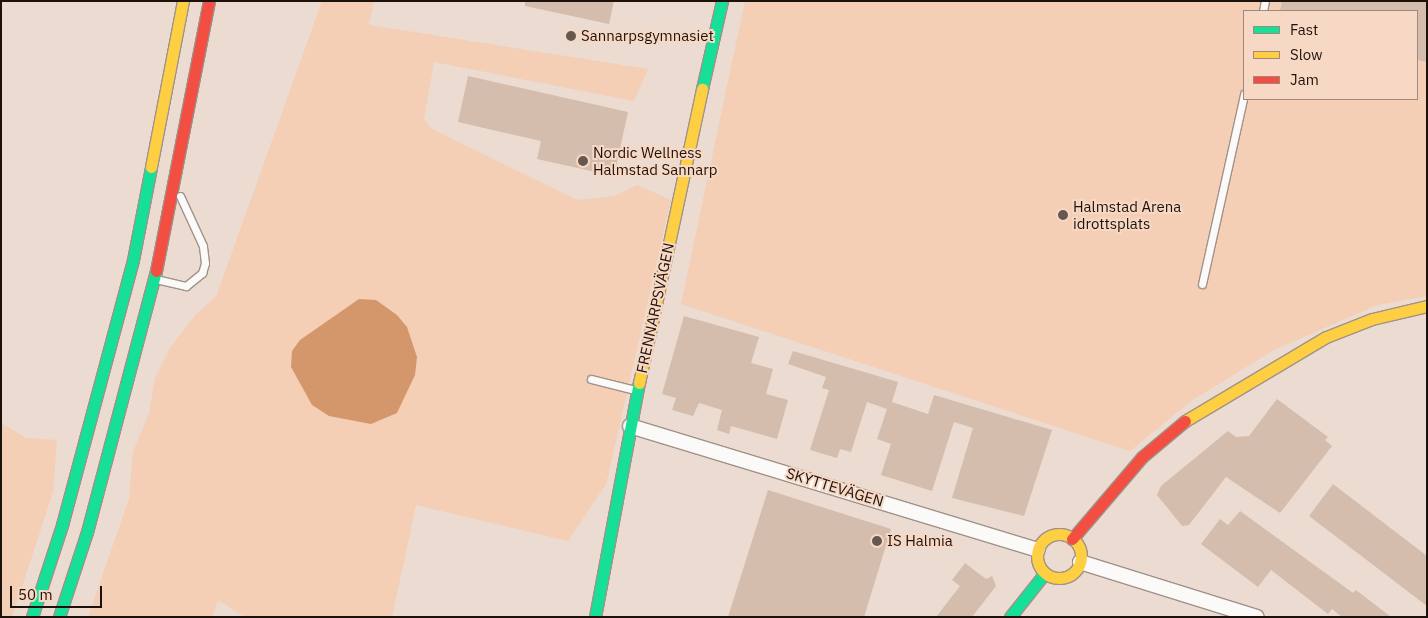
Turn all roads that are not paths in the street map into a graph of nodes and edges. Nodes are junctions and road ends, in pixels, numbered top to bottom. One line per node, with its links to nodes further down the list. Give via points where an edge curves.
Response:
1 (183, 1): 17 (main road, via 137,263 62,525)
2 (209, 1): 5 (main road)
3 (722, 1): 10 (main road, FRENNARPSVÄGEN)
4 (1243, 99): 7 (lane)
5 (175, 187): 6 (main road); 6 (lane, via 203,246 205,263 202,273 186,286 174,286)
6 (152, 275): 18 (main road, via 87,532)
7 (1202, 284)
8 (1427, 306): 12 (main road, via 1372,319 1326,337 1193,415 1142,457)
9 (591, 379): 10 (lane)
10 (638, 390): 11 (main road, FRENNARPSVÄGEN)
11 (630, 426): 13 (street, SKYTTEVÄGEN); 19 (main road, FRENNARPSVÄGEN)
12 (1072, 538): 13 (main road, via 1051,536); 14 (main road, via 1080,551)
13 (1038, 550): 15 (main road, via 1038,562)
14 (1080, 562): 15 (main road, via 1064,578); 16 (street)
15 (1045, 573): 20 (main road)
16 (1254, 616)
17 (32, 617)
18 (59, 617)
19 (595, 617)
20 (1010, 617)

